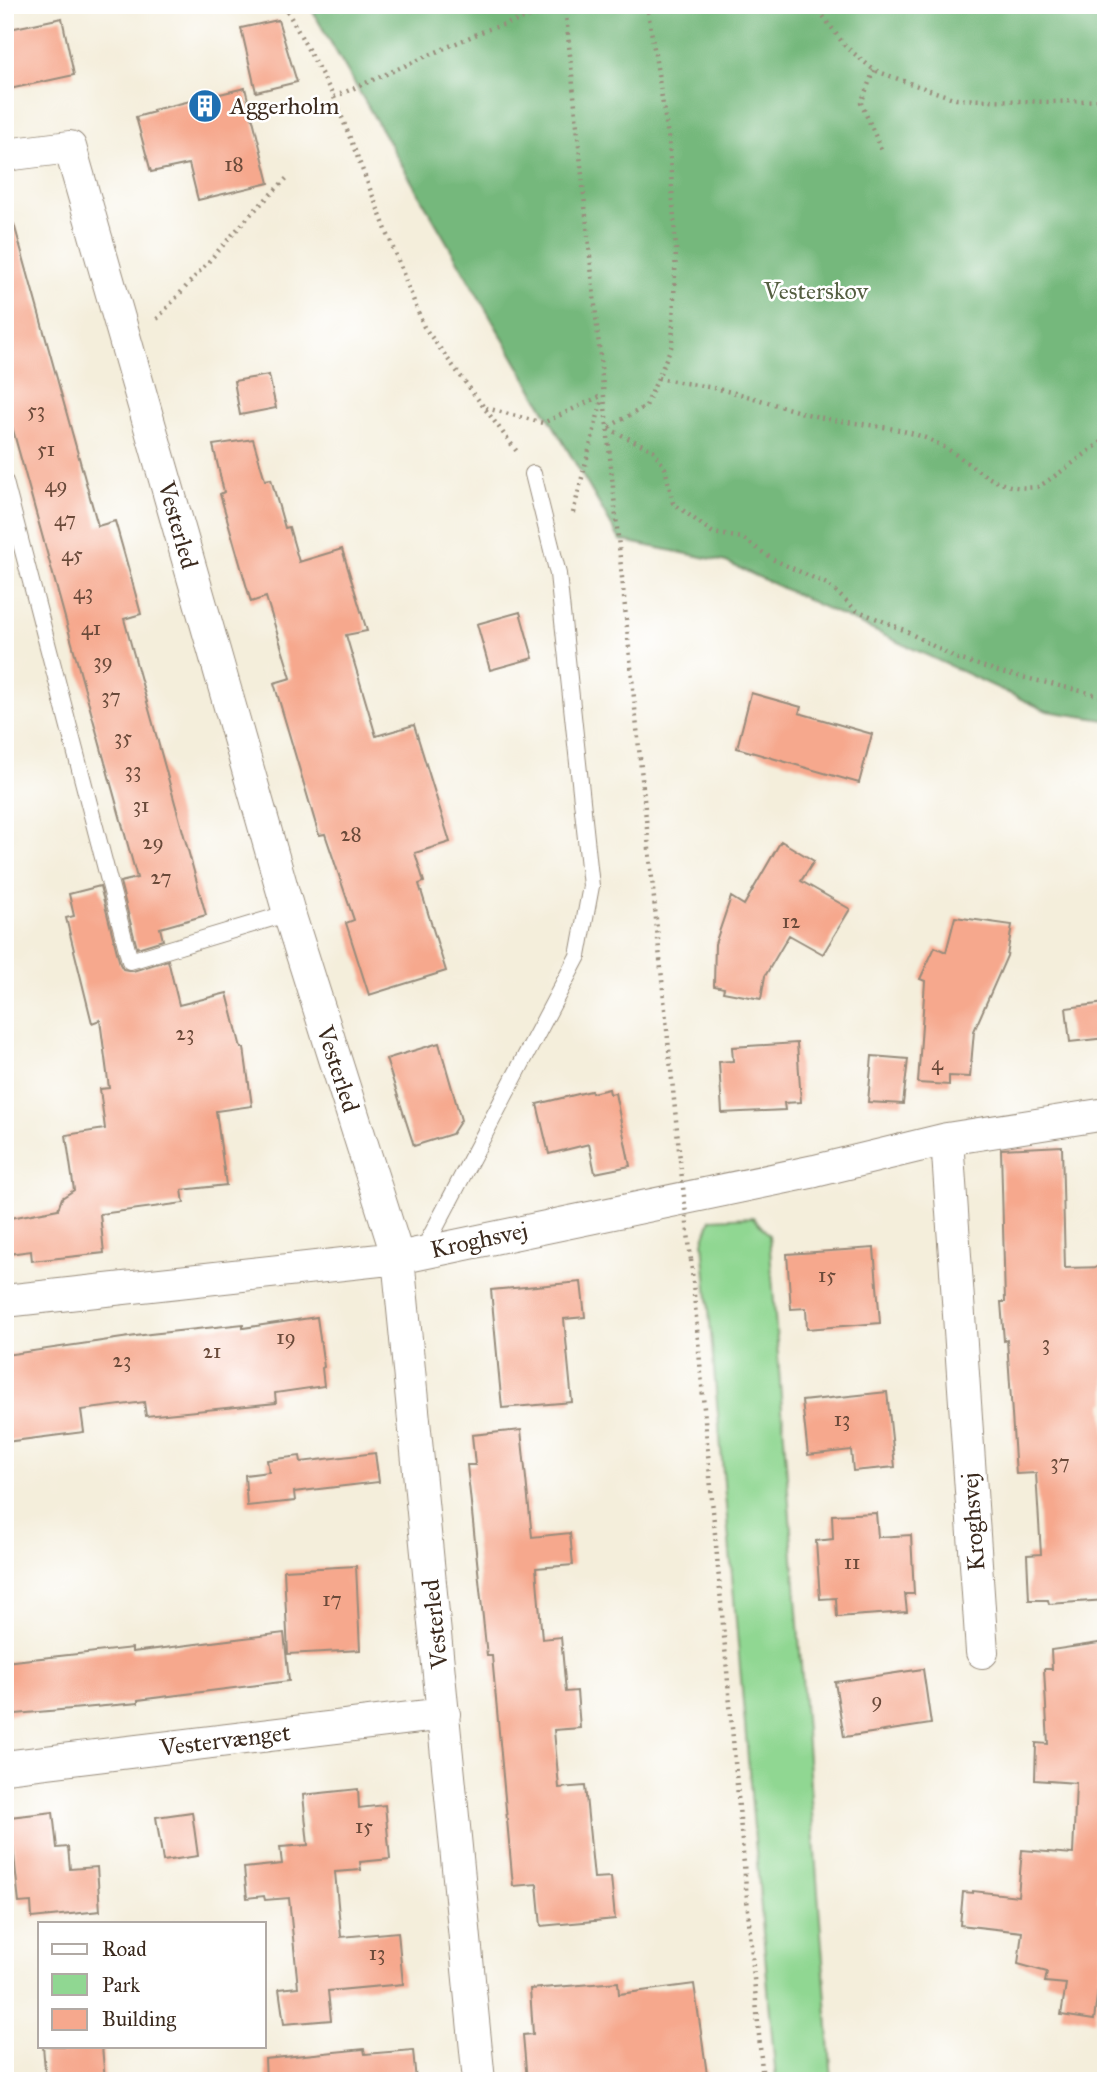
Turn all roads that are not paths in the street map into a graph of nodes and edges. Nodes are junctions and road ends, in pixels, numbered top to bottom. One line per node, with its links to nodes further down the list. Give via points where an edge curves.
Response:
1 (5, 155): 4 (street, Vesterled, via 70,147)
2 (533, 474): 7 (lane, via 558,574 591,886 578,956)
3 (5, 482): 4 (lane, via 130,961)
4 (289, 913): 7 (street, Vesterled)
5 (1106, 1114): 6 (street, Kroghsvej)
6 (947, 1139): 7 (street, Kroghsvej); 9 (street, Kroghsvej)
7 (411, 1255): 8 (street, Kroghsvej); 10 (street, Vesterled)
8 (5, 1301)
9 (982, 1652)
10 (444, 1714): 11 (street, Vestervænget); 12 (street, Vesterled)
11 (5, 1767)
12 (479, 2081)

